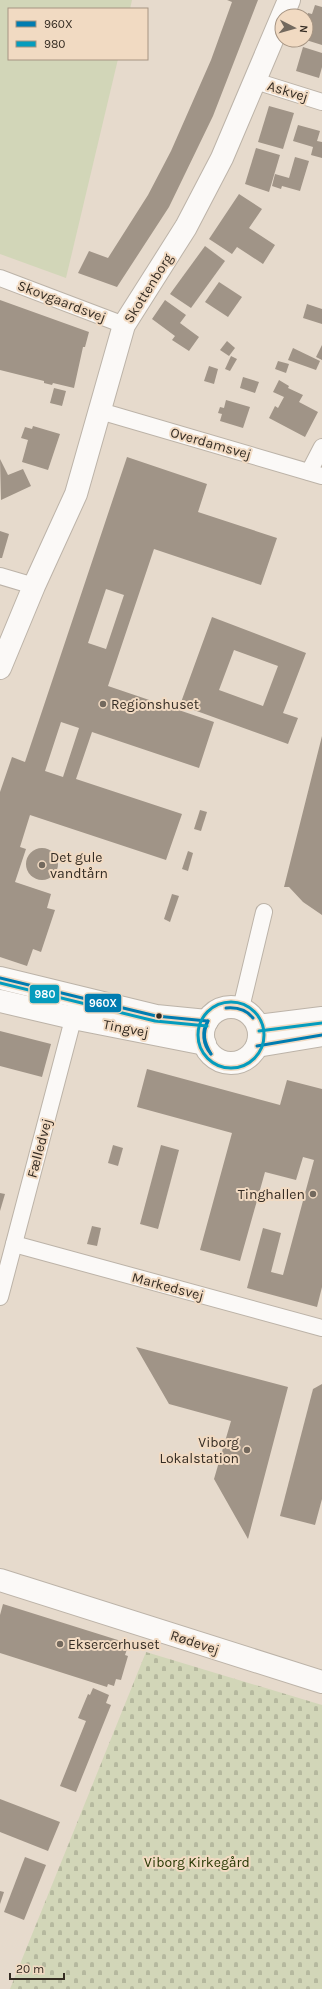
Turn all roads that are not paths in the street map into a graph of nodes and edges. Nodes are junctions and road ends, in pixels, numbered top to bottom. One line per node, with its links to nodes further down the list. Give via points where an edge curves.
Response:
1 (289, 0): 2 (street, Skottenborg)
2 (255, 81): 3 (street, Askvej); 5 (street, Skottenborg, via 222,158 186,227)
3 (322, 102)
4 (0, 278): 5 (street, Skovgaardsvej)
5 (124, 325): 6 (street, Skottenborg)
6 (100, 411): 8 (street, Overdamsvej); 10 (street, Skottenborg, via 76,494)
7 (322, 447): 8 (street)
8 (316, 474)
9 (0, 576): 10 (street)
10 (34, 586): 11 (street, Skottenborg)
11 (0, 668)
12 (264, 912): 16 (street)
13 (0, 978): 15 (street, Tingvej)
14 (0, 1001): 15 (street, Tingvej)
15 (76, 1008): 18 (street, Tingvej); 21 (street, Tingvej); 22 (street, Fælledvej)
16 (241, 1008): 18 (street, via 222,1008); 20 (street, via 254,1018)
17 (322, 1018): 20 (street)
18 (207, 1021): 21 (street, via 204,1028)
19 (322, 1035): 20 (street)
20 (258, 1036): 21 (street, via 248,1058 232,1063 212,1056)
21 (204, 1044)
22 (14, 1244): 23 (street, Fælledvej); 24 (street, Markedsvej)
23 (0, 1297)
24 (322, 1328)
25 (0, 1580): 26 (street, Rødevej)
26 (322, 1682)

